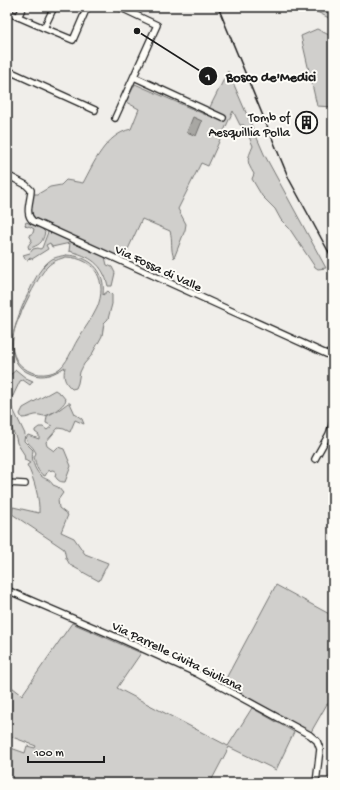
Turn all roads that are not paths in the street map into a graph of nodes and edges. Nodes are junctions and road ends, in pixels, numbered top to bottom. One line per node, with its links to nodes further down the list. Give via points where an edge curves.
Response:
1 (23, 7): 6 (street)
2 (54, 7): 7 (street)
3 (79, 7): 7 (street, via 86,10 73,40)
4 (119, 7): 9 (street, via 157,25)
5 (7, 12): 6 (street)
6 (18, 17): 7 (street)
7 (44, 28)
8 (7, 70): 10 (street)
9 (134, 77): 11 (street); 12 (street)
10 (95, 110)
11 (115, 118)
12 (223, 118)
13 (7, 175): 14 (street, Via Fossa di Valle, via 31,190 28,212 33,221)
14 (333, 357)
15 (333, 422): 16 (street)
16 (315, 459)
17 (7, 484): 18 (street)
18 (25, 484)
19 (7, 590): 20 (street, Via Parrelle Civita Giuliana, via 196,673 310,735 317,741 320,749)
20 (316, 783)

